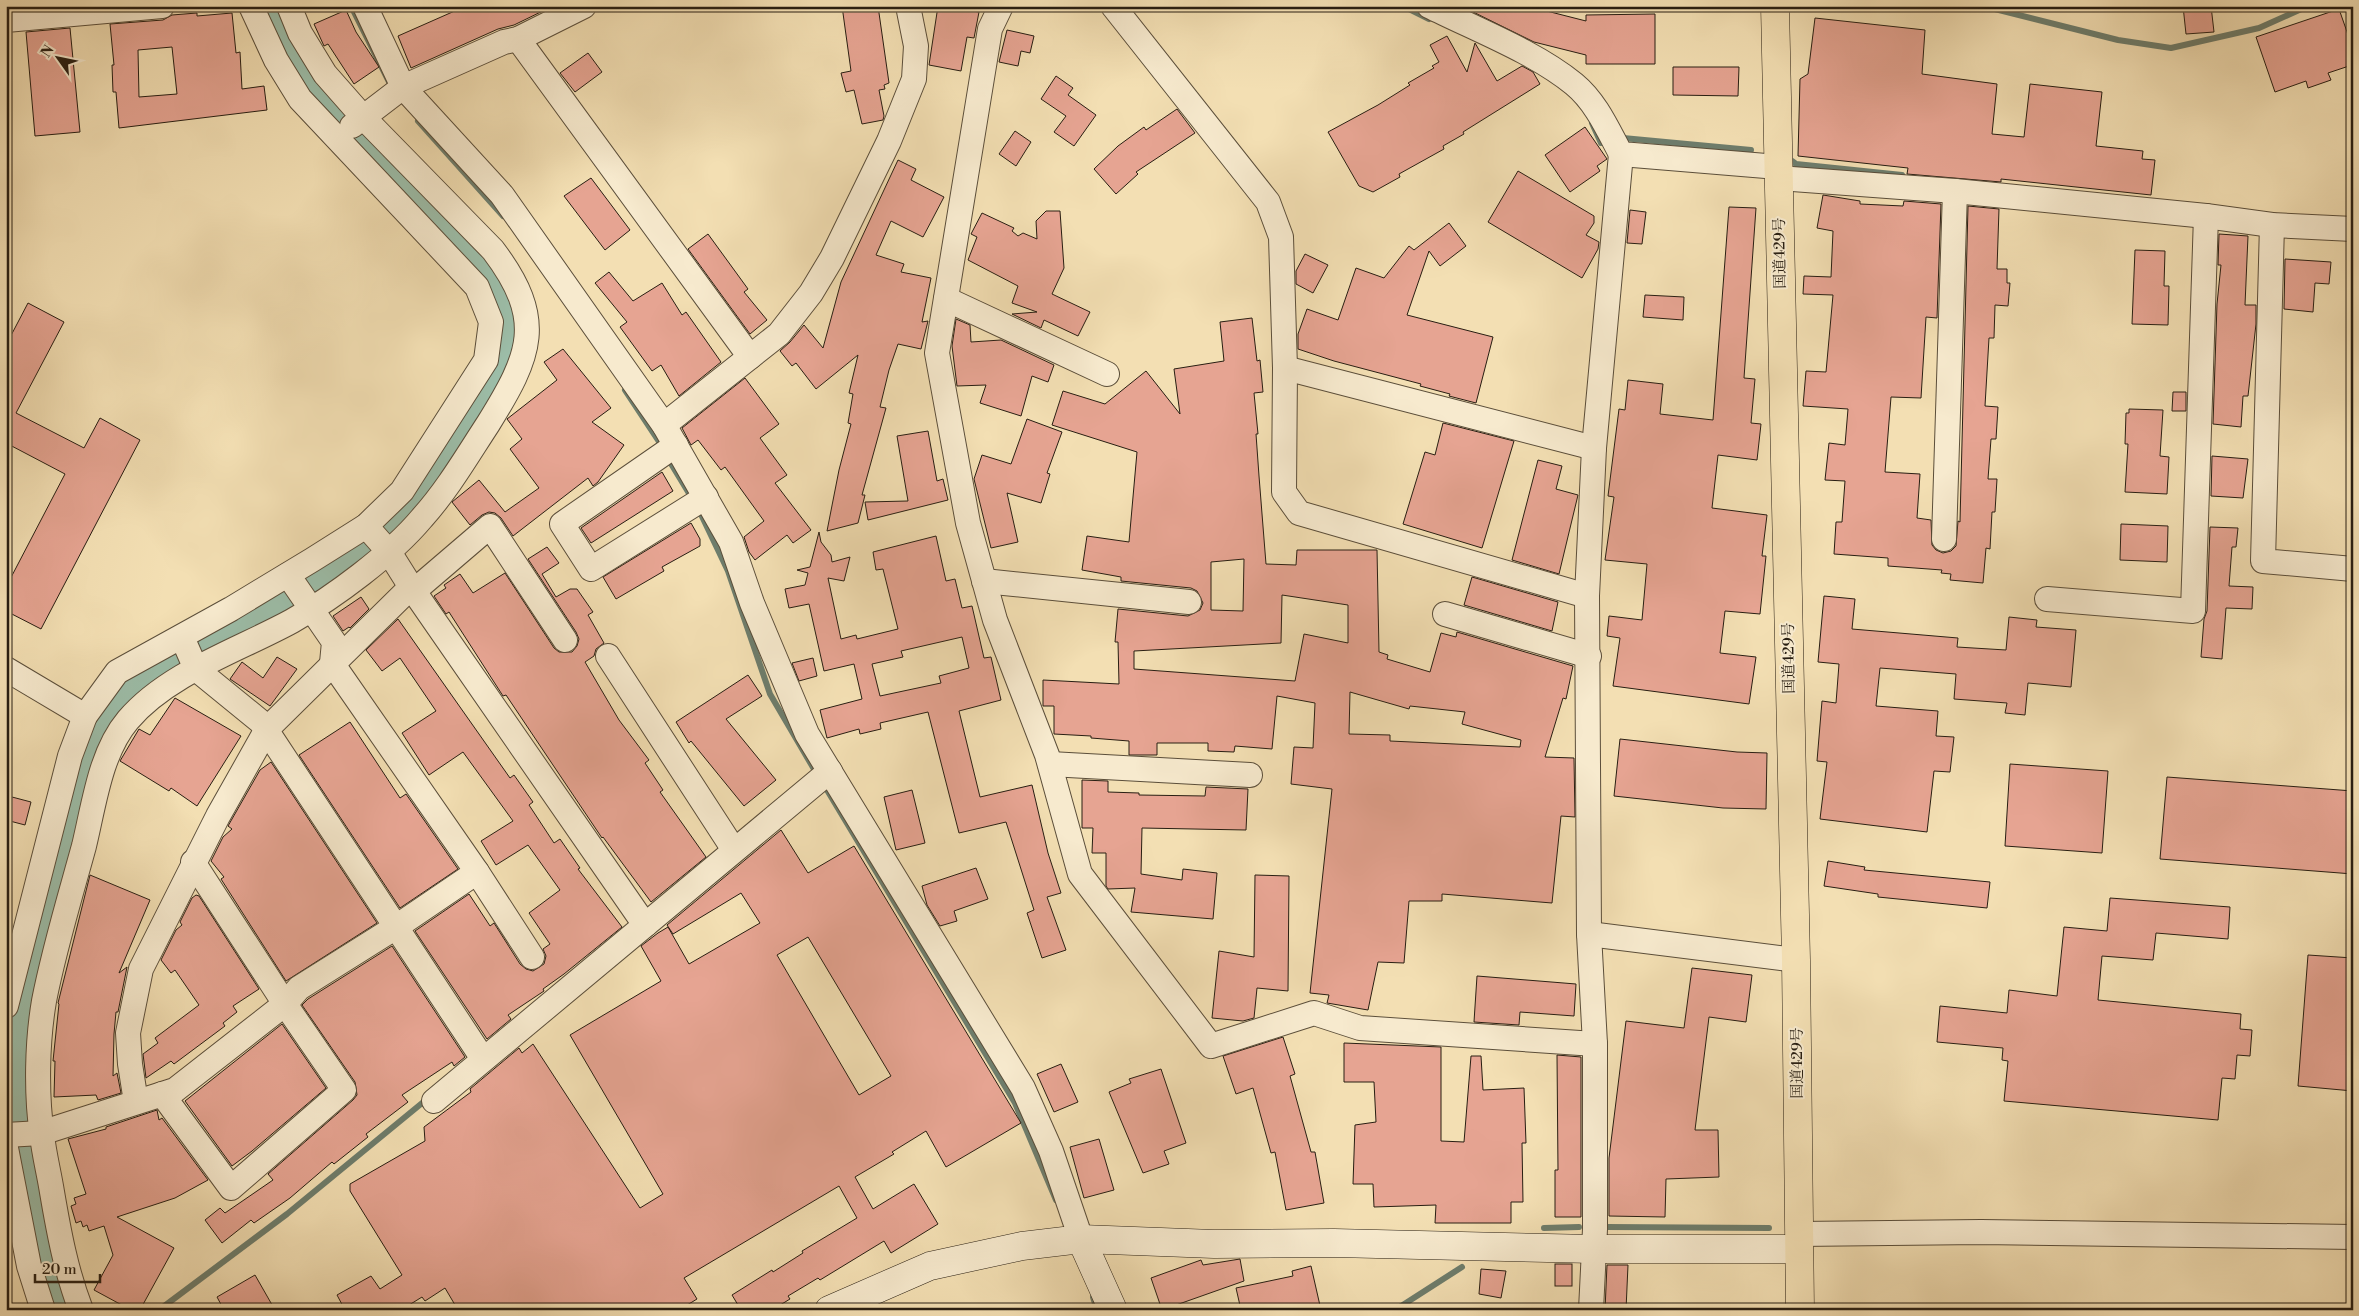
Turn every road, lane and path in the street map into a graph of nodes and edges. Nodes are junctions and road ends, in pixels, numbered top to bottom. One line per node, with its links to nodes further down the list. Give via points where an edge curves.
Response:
1 (162, 6): 11 (street)
2 (251, 6): 15 (street, via 276,60 300,99)
3 (289, 6): 15 (street, via 300,33 326,74)
4 (365, 6): 14 (street)
5 (584, 6): 13 (street)
6 (908, 6): 23 (street, via 916,46 914,79 889,141 832,258 811,293 780,334)
7 (1001, 6): 22 (street, via 990,28)
8 (1113, 6): 24 (street, via 1268,202 1281,237)
9 (1429, 6): 16 (street, via 1547,65 1575,85 1597,110)
10 (1775, 6): 17 (highway, 国道429号)
11 (58, 11): 12 (street)
12 (6, 20)
13 (518, 39): 14 (street, via 504,42); 23 (street)
14 (398, 91): 15 (street); 26 (street, via 502,195)
15 (350, 128): 30 (street, via 476,287 491,322 486,360 402,491); 30 (street, via 493,250 509,270 527,318 526,349 513,383 446,490 421,520)
16 (1621, 154): 17 (street); 28 (street)
17 (1778, 172): 18 (street); 58 (highway, 国道429号)
18 (1955, 191): 19 (street); 31 (street)
19 (2206, 216): 20 (street); 37 (street, via 2193,611)
20 (2272, 225): 21 (street); 32 (street, via 2263,561)
21 (2353, 229)
22 (946, 299): 25 (street); 33 (street, via 937,353 968,523)
23 (750, 357): 26 (street)
24 (1285, 368): 28 (street); 36 (street, via 1284,492 1299,514)
25 (1107, 374)
26 (664, 425): 27 (street)
27 (676, 445): 29 (street); 29 (street, via 562,524 591,569)
28 (1594, 448): 36 (street)
29 (699, 502): 49 (street, via 732,542 752,603 807,734)
30 (377, 538): 34 (street); 35 (street); 35 (street)
31 (1944, 540)
32 (2353, 569)
33 (984, 581): 38 (street); 48 (street, via 995,620)
34 (412, 589): 40 (street, via 490,526); 44 (street); 54 (street)
35 (299, 592): 41 (street); 41 (street, via 294,620); 44 (street, via 334,642)
36 (1587, 596): 43 (street)
37 (2047, 599)
38 (1189, 602)
39 (1445, 614): 43 (street)
40 (565, 640)
41 (188, 653): 46 (street, via 117,672); 47 (street); 66 (street, via 164,689 126,722 106,758 44,1002 38,1072)
42 (608, 656): 51 (street)
43 (1589, 656): 56 (street)
44 (332, 663): 47 (street); 53 (street)
45 (6, 669): 46 (street)
46 (85, 716): 60 (street, via 70,756)
47 (267, 729): 52 (street); 55 (street)
48 (1050, 764): 50 (street); 61 (street, via 1080,874 1211,1046 1314,1013 1360,1028)
49 (830, 771): 51 (street); 68 (street, via 1023,1088 1051,1151)
50 (1250, 775)
51 (734, 850): 54 (street)
52 (193, 862): 59 (street); 65 (street, via 140,969 128,1033)
53 (477, 872): 55 (street); 57 (street)
54 (645, 925): 62 (street)
55 (396, 927): 59 (street, via 299,988); 62 (street)
56 (1589, 934): 58 (street); 61 (street)
57 (532, 956)
58 (1796, 960): 69 (highway, 国道429号)
59 (285, 1004): 63 (street, via 174,1090); 63 (street, via 344,1090 231,1188)
60 (6, 1006)
61 (1595, 1044): 70 (street)
62 (482, 1057): 64 (street)
63 (162, 1094): 65 (street)
64 (434, 1101)
65 (136, 1102): 66 (street)
66 (19, 1137): 71 (street, via 29,1266); 72 (street)
67 (2353, 1237): 69 (street, via 1981,1232)
68 (1081, 1239): 70 (street); 73 (street, via 1022,1246 930,1266); 74 (street)
69 (1798, 1242): 70 (street); 76 (highway, 国道429号)
70 (1594, 1249): 75 (street)
71 (43, 1310)
72 (82, 1310)
73 (829, 1310)
74 (1113, 1310)
75 (1591, 1310)
76 (1800, 1310)

